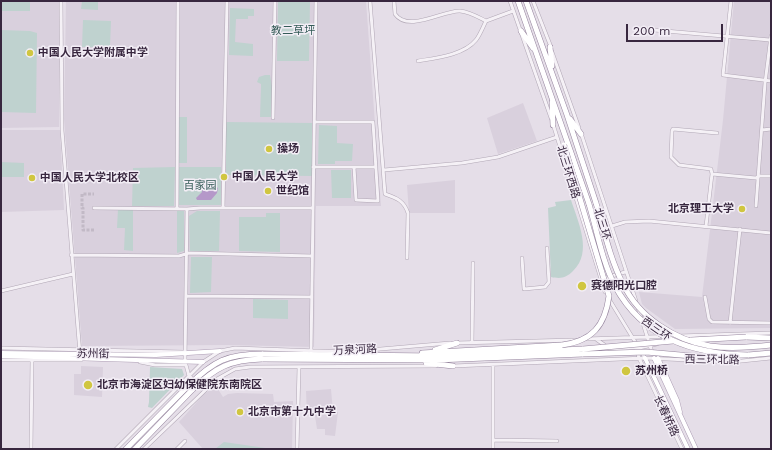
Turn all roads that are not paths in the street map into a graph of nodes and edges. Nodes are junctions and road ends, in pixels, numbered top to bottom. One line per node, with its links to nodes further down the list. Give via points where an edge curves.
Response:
1 (62, 1): 57 (street, via 62,121)
2 (178, 1): 49 (street)
3 (227, 1): 47 (street)
4 (275, 1): 28 (street)
5 (316, 1): 30 (street)
6 (370, 1): 40 (street)
7 (394, 1): 14 (street, via 395,14 403,20 426,20 460,11)
8 (510, 1): 13 (street, 北三环西路)
9 (518, 1): 21 (highway, 北三环)
10 (526, 1): 23 (highway, 北三环)
11 (534, 1): 20 (street)
12 (731, 1): 18 (street)
13 (513, 11): 14 (street); 16 (street, 北三环西路)
14 (486, 21): 22 (street, via 476,40 470,45 446,55)
15 (642, 29): 18 (street)
16 (520, 30): 21 (highway); 31 (street, 北三环西路)
17 (771, 36): 19 (street)
18 (727, 37): 19 (street); 24 (street, via 724,76)
19 (770, 40): 24 (street)
20 (550, 47): 23 (highway); 35 (street)
21 (537, 54): 26 (highway, 北三环)
22 (418, 61)
23 (552, 73): 27 (highway, 北三环)
24 (766, 81): 25 (street); 32 (street)
25 (771, 81)
26 (552, 95): 29 (highway, 北三环); 31 (highway)
27 (567, 116): 35 (highway); 82 (highway, 北三环, bridge, via 616,268 634,303 668,331 690,341 729,347)
28 (273, 118)
29 (560, 118): 44 (highway, 北三环); 92 (highway, bridge, via 564,145 608,296 605,315 595,331 581,341 562,345)
30 (314, 122): 37 (street); 39 (street, via 373,122)
31 (553, 125): 36 (street, 北三环西路)
32 (762, 130): 33 (street); 42 (street)
33 (771, 130)
34 (717, 133): 41 (street, via 672,130 672,157 679,165 711,169)
35 (581, 134): 51 (street)
36 (557, 137): 40 (street, via 498,157); 64 (street, 北三环西路)
37 (313, 167): 38 (street); 48 (street)
38 (354, 167): 39 (street); 39 (street, via 356,200 378,201)
39 (376, 167)
40 (384, 170): 59 (street, via 385,194 399,199 408,213)
41 (712, 174): 42 (street, via 756,178); 52 (street)
42 (760, 176): 43 (street); 45 (street)
43 (771, 176)
44 (588, 204): 97 (highway, 西三环, bridge, via 615,285 646,325 689,348)
45 (756, 206)
46 (94, 208): 49 (street)
47 (223, 208): 48 (street); 50 (street)
48 (313, 208): 58 (street)
49 (176, 209): 50 (street)
50 (187, 209): 56 (street)
51 (612, 226): 52 (street, via 625,222 649,221); 62 (street)
52 (706, 226): 53 (street)
53 (740, 229): 54 (street); 71 (street)
54 (771, 233)
55 (547, 248): 60 (street, via 549,282 545,287 524,289)
56 (186, 254): 57 (street); 58 (street); 66 (street)
57 (71, 255): 63 (street)
58 (312, 256): 68 (street)
59 (407, 258)
60 (522, 258)
61 (473, 263): 81 (street)
62 (625, 272): 64 (street); 70 (street)
63 (73, 274): 65 (street); 88 (street)
64 (601, 279): 67 (street, 北三环西路)
65 (1, 291)
66 (186, 296): 68 (street); 94 (street)
67 (607, 296): 76 (street, 北三环西路); 79 (street, via 604,310 594,328)
68 (312, 297): 91 (street)
69 (705, 297): 71 (street, via 711,322)
70 (642, 318): 74 (street, via 651,329); 75 (street)
71 (730, 323): 72 (street)
72 (771, 323)
73 (771, 333): 74 (street)
74 (669, 336): 75 (street, 万泉河路); 83 (street)
75 (649, 337): 76 (street, 万泉河路); 83 (street)
76 (633, 338): 78 (street, 万泉河路); 85 (street, 北三环西路)
77 (771, 338): 89 (highway, bridge, via 708,339)
78 (595, 339): 79 (street, 万泉河路); 87 (street)
79 (577, 340): 81 (street, 万泉河路)
80 (457, 343): 81 (street, 万泉河路); 91 (street, 万泉河路, via 346,352); 92 (highway)
81 (472, 343)
82 (771, 345)
83 (652, 346): 85 (street); 102 (street)
84 (1, 348): 88 (street, 苏州街)
85 (638, 348): 87 (street); 100 (street, 长春桥路); 101 (street)
86 (229, 349): 90 (street, 万泉河路); 91 (street, 万泉河路, via 248,347); 114 (street)
87 (610, 349): 105 (street)
88 (80, 351): 93 (main road, 苏州街); 94 (main road, 苏州街, via 162,355)
89 (583, 351): 96 (highway, 万泉河路); 97 (highway, bridge, via 646,352 715,358); 108 (highway, 万泉河路)
90 (220, 352): 94 (main road, 苏州街); 109 (street, 万泉河路); 115 (street)
91 (311, 352)
92 (427, 352): 96 (highway)
93 (1, 353)
94 (185, 353): 110 (street)
95 (771, 353): 97 (highway, 西三环)
96 (399, 355): 99 (highway, 万泉河路)
97 (748, 355)
98 (1, 356): 104 (main road, 苏州街)
99 (262, 357): 108 (highway, 万泉河路); 123 (highway, 万泉河路, bridge, via 236,354 208,367); 124 (highway, 万泉河路, bridge, via 231,362 214,371)
100 (639, 358): 101 (street, 万泉河路); 105 (street, 万泉河路); 129 (street, 长春桥路)
101 (645, 358): 102 (street, 西三环北路); 130 (main road, 长春桥路)
102 (656, 358): 103 (street, 西三环北路, via 732,362); 131 (main road, 长春桥路)
103 (771, 358)
104 (82, 359): 107 (street, 苏州街); 110 (main road, 苏州街, via 140,359)
105 (605, 359): 111 (street, 万泉河路)
106 (1, 360): 107 (street, 苏州街)
107 (32, 360): 121 (street)
108 (401, 360): 112 (highway)
109 (203, 362): 110 (main road, 苏州街); 115 (street); 116 (street, 万泉河路)
110 (185, 363): 116 (street)
111 (493, 365): 112 (street, 万泉河路); 119 (street)
112 (453, 366): 113 (street, 万泉河路)
113 (299, 367): 114 (street, 万泉河路); 127 (street)
114 (236, 369): 115 (street, 万泉河路)
115 (223, 375): 117 (street, 万泉河路)
116 (189, 376): 117 (street); 122 (street, 万泉河路)
117 (204, 390): 125 (street, 万泉河路)
118 (185, 440): 126 (street)
119 (493, 440): 120 (street); 128 (street)
120 (557, 441)
121 (31, 449)
122 (116, 449)
123 (126, 449)
124 (135, 449)
125 (144, 449)
126 (177, 449)
127 (297, 449)
128 (493, 449)
129 (682, 449)
130 (688, 449)
131 (696, 449)

